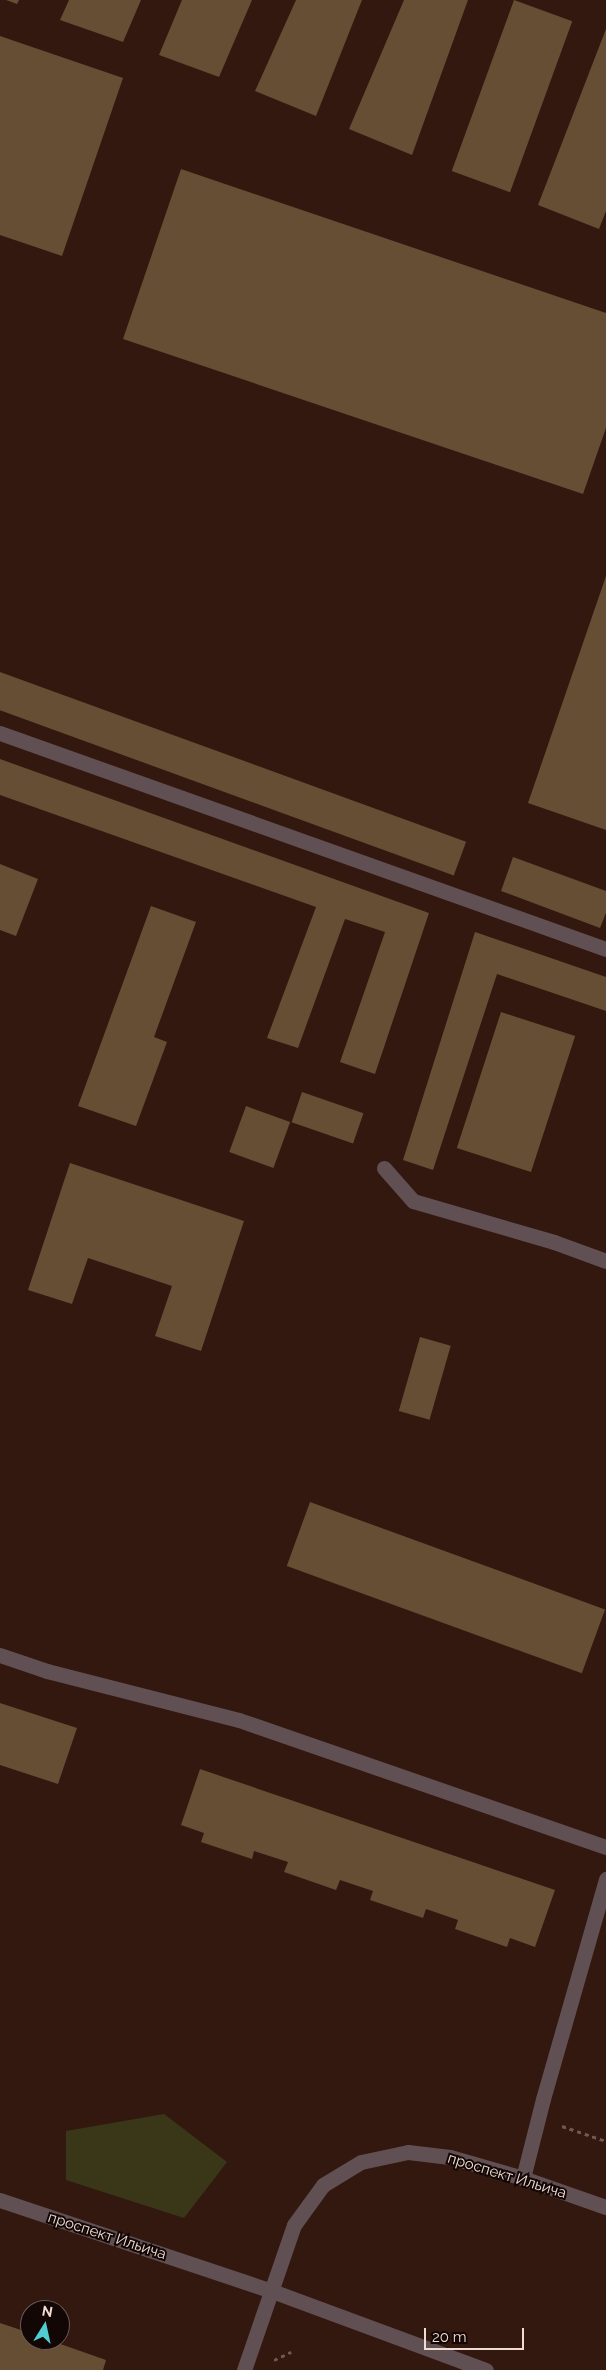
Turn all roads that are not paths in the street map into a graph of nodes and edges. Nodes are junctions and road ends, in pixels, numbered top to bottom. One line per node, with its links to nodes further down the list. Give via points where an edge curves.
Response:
1 (0, 734): 2 (street)
2 (606, 949)
3 (384, 1168): 4 (street, via 413,1200)
4 (606, 1261)
5 (0, 1654): 6 (street, via 47,1671 239,1720)
6 (606, 1847)
7 (606, 1879): 8 (street)
8 (523, 2178): 10 (street, проспект Ильича); 11 (street, проспект Ильича, via 450,2157 408,2152 361,2162 323,2185 294,2225)
9 (0, 2200): 11 (street, проспект Ильича)
10 (606, 2207)
11 (272, 2291): 12 (street); 13 (street, проспект Ильича)
12 (244, 2370)
13 (486, 2370)

